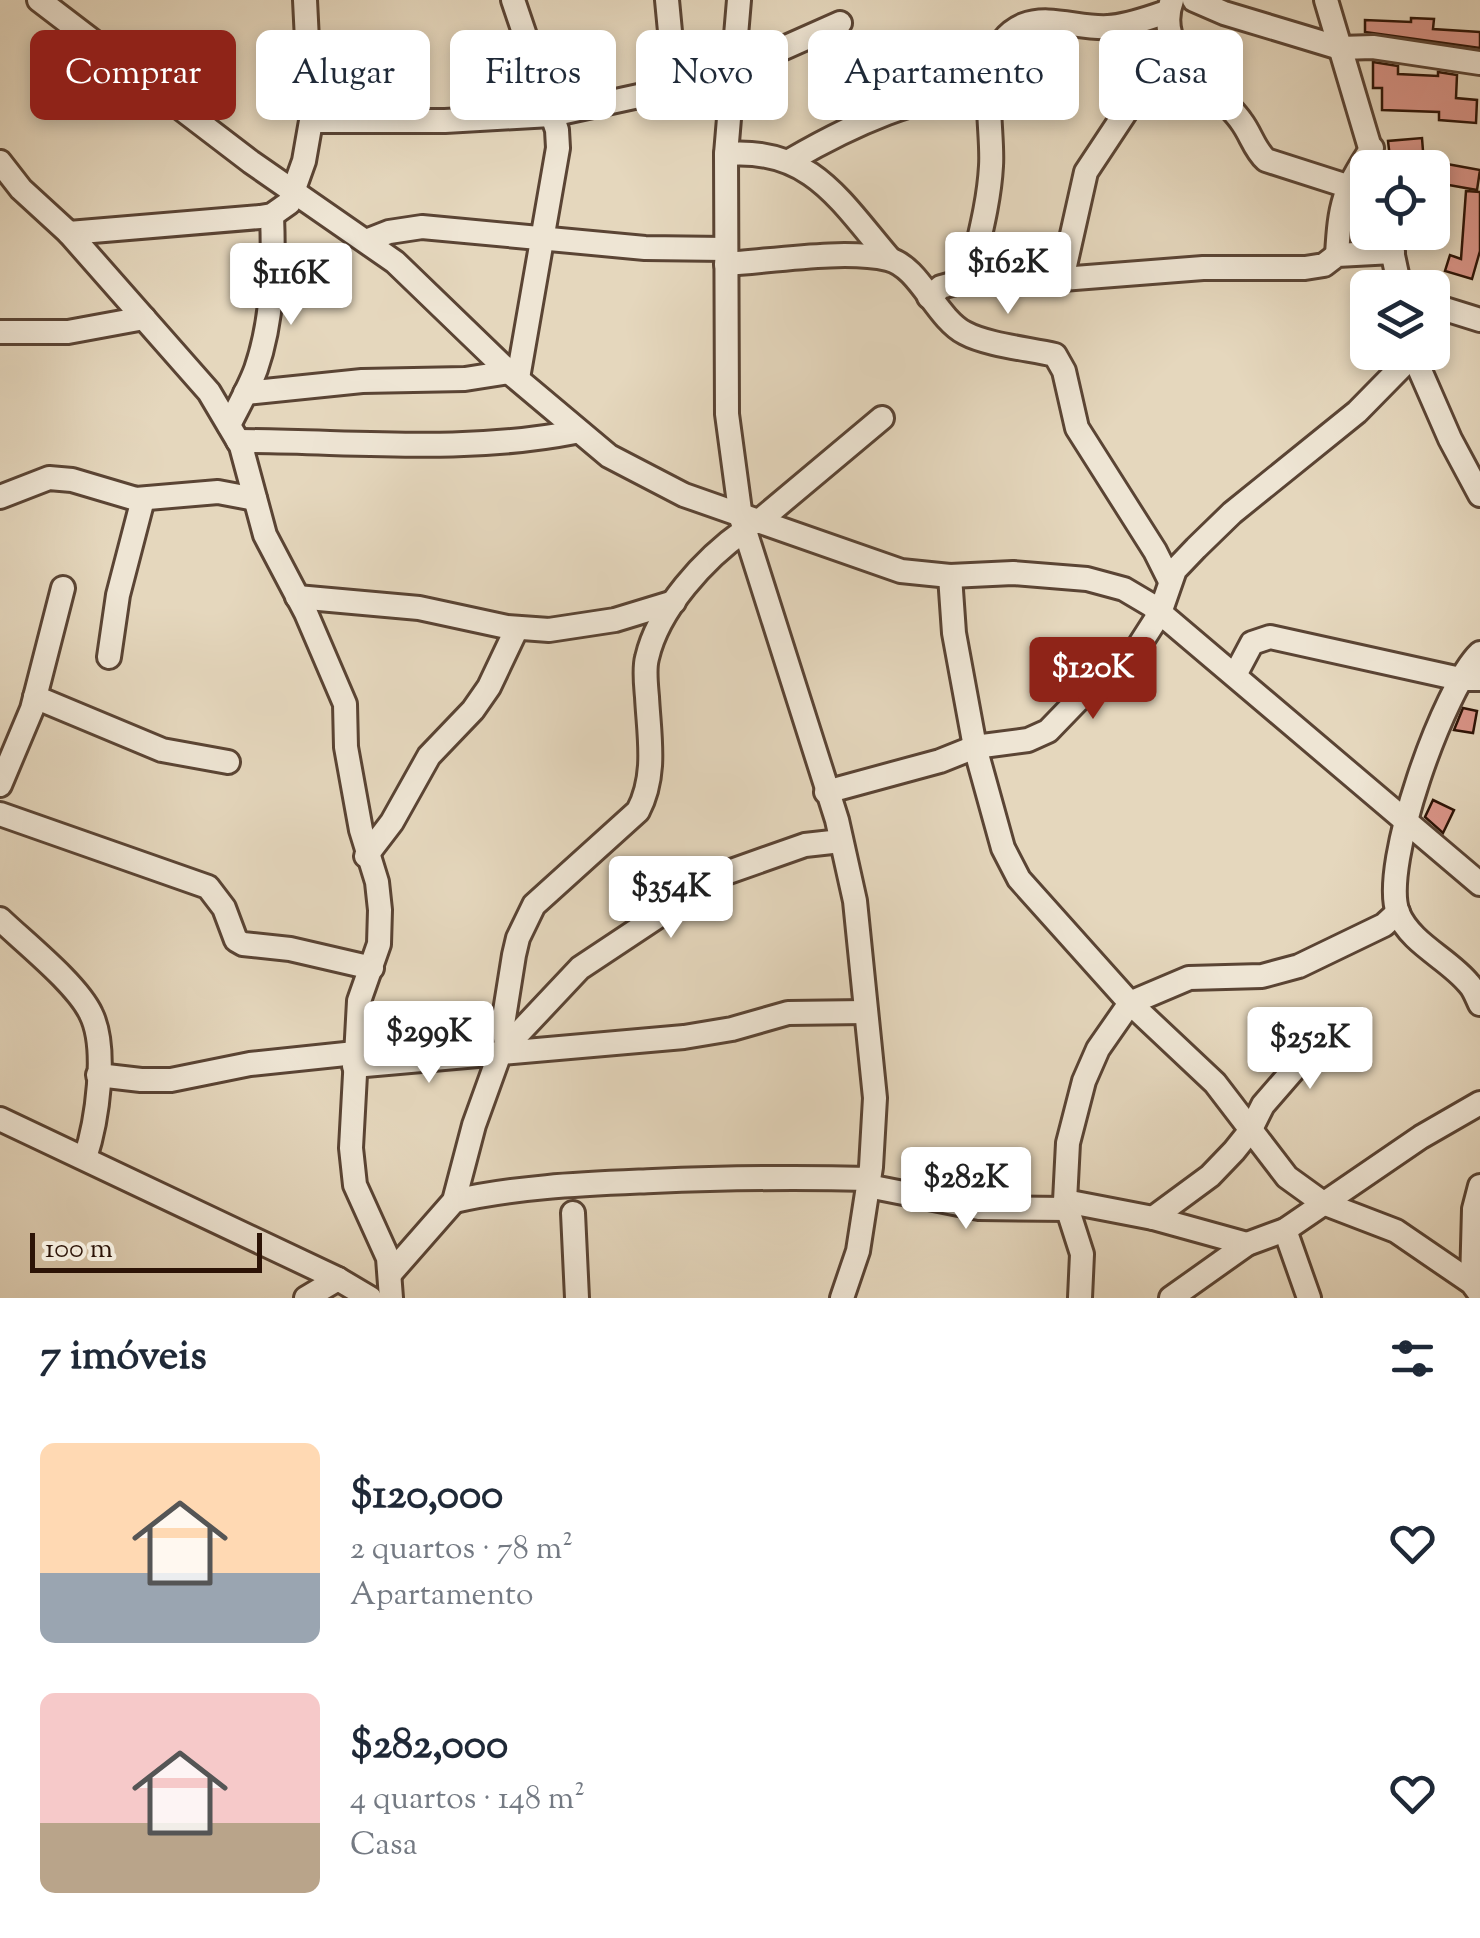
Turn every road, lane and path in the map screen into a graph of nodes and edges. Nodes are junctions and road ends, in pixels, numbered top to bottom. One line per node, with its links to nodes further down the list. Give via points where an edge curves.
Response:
1 (38, 0): 31 (street)
2 (305, 0): 24 (street)
3 (512, 0): 10 (street)
4 (666, 0): 11 (street)
5 (739, 0): 12 (street)
6 (1194, 0): 14 (street)
7 (1326, 0): 14 (street)
8 (1170, 6): 13 (street, via 1108,27 1047,22)
9 (840, 23): 15 (street)
10 (522, 30)
11 (670, 30)
12 (736, 30)
13 (1017, 30)
14 (1340, 48): 16 (street); 25 (street)
15 (788, 49)
16 (1480, 63)
17 (462, 120): 24 (street)
18 (552, 120): 34 (street, via 558,148)
19 (729, 120): 26 (street)
20 (873, 120): 27 (street)
21 (990, 120): 41 (street, via 992,165)
22 (1120, 120): 40 (street, via 1086,172)
23 (1240, 120): 30 (street, via 1266,160)
24 (310, 121): 31 (street)
25 (1372, 150)
26 (726, 154): 27 (street); 38 (street)
27 (791, 160): 39 (street, via 831,189)
28 (0, 162): 33 (street)
29 (1350, 183): 30 (street)
30 (1347, 186): 37 (street)
31 (294, 190): 32 (street); 35 (street)
32 (272, 215): 33 (street); 50 (street, via 270,295)
33 (69, 233): 44 (street)
34 (544, 238): 35 (street, via 422,227); 38 (street); 49 (street)
35 (366, 242): 49 (street)
36 (1357, 250): 37 (street)
37 (1337, 255): 40 (street, via 1305,268)
38 (726, 257): 39 (street); 58 (street, via 727,414)
39 (890, 259): 42 (street)
40 (1062, 279): 41 (street)
41 (970, 280): 42 (street, via 941,287)
42 (929, 298): 60 (street, via 967,335 1060,359 1076,428)
43 (1450, 311): 45 (street)
44 (144, 318): 46 (street, via 68,332); 53 (street, via 209,392)
45 (1480, 320)
46 (0, 332)
47 (1397, 370): 60 (street, via 1357,412 1232,513)
48 (1419, 370): 54 (street)
49 (514, 375): 50 (street); 52 (street)
50 (245, 392): 53 (street)
51 (882, 418): 58 (street)
52 (576, 432): 53 (street, via 450,446); 58 (street, via 608,456)
53 (234, 433): 57 (street)
54 (1480, 495)
55 (0, 497): 56 (street, via 50,478)
56 (143, 499): 57 (street, via 218,492); 67 (street)
57 (255, 499): 62 (street)
58 (748, 523): 59 (street, via 901,570); 63 (street); 74 (street)
59 (950, 576): 64 (street, via 1087,579 1124,590); 71 (street)
60 (1170, 581): 64 (street)
61 (63, 588): 70 (street)
62 (298, 597): 65 (street, via 419,608); 78 (street, via 346,704 346,747)
63 (674, 602): 65 (street, via 615,620); 87 (street, via 646,660 648,793 638,811 534,905 514,955)
64 (1160, 613): 68 (street); 71 (street, via 1135,652 1048,731)
65 (517, 628): 78 (street, via 489,686 429,756)
66 (1480, 653): 69 (street, via 1468,664)
67 (109, 657)
68 (1234, 676): 69 (street, via 1252,643 1270,637); 76 (street)
69 (1470, 679): 76 (street, via 1450,698)
70 (35, 698): 72 (street, via 162,750); 73 (street)
71 (974, 747): 74 (street); 83 (street, via 1018,879)
72 (228, 762)
73 (0, 785)
74 (826, 792): 77 (street)
75 (0, 814): 82 (street, via 208,887 243,944)
76 (1406, 822): 79 (street); 80 (street, via 1394,877)
77 (841, 841): 85 (street, via 855,901); 87 (street, via 805,845 706,883 580,968)
78 (366, 856): 82 (street, via 380,910)
79 (1480, 884)
80 (1398, 912): 83 (street, via 1299,966 1262,976 1190,978); 84 (street, via 1470,985)
81 (0, 920): 89 (street, via 90,1012)
82 (372, 968): 88 (street, via 359,1001)
83 (1130, 1003): 92 (street, via 1215,1083); 98 (street, via 1098,1049 1075,1105)
84 (1480, 1004)
85 (866, 1012): 87 (street, via 788,1014 684,1037); 94 (street, via 875,1098)
86 (1329, 1029): 92 (street, via 1263,1106)
87 (503, 1049): 88 (street); 96 (street)
88 (354, 1060): 89 (street, via 250,1064 172,1080); 103 (street, via 355,1185)
89 (98, 1075): 93 (street, via 96,1125)
90 (1480, 1104): 97 (street)
91 (0, 1119): 93 (street)
92 (1250, 1131): 97 (street, via 1287,1177); 100 (street, via 1210,1176)
93 (85, 1158): 104 (street)
94 (869, 1182): 96 (street, via 779,1176 602,1183 502,1190); 98 (street, via 979,1208); 110 (street)
95 (1480, 1186): 105 (street, via 1474,1209)
96 (454, 1201): 103 (street)
97 (1323, 1203): 101 (street); 105 (street, via 1396,1231)
98 (1067, 1205): 100 (street); 111 (street, via 1082,1254)
99 (573, 1213): 109 (street)
100 (1153, 1218): 102 (street)
101 (1285, 1230): 102 (street); 113 (street)
102 (1247, 1244): 112 (street)
103 (390, 1274): 108 (street)
104 (338, 1279): 106 (street); 107 (street)
105 (1476, 1288)
106 (306, 1298)
107 (370, 1298)
108 (391, 1298)
109 (576, 1298)
110 (842, 1298)
111 (1080, 1298)
112 (1171, 1298)
113 (1309, 1298)

